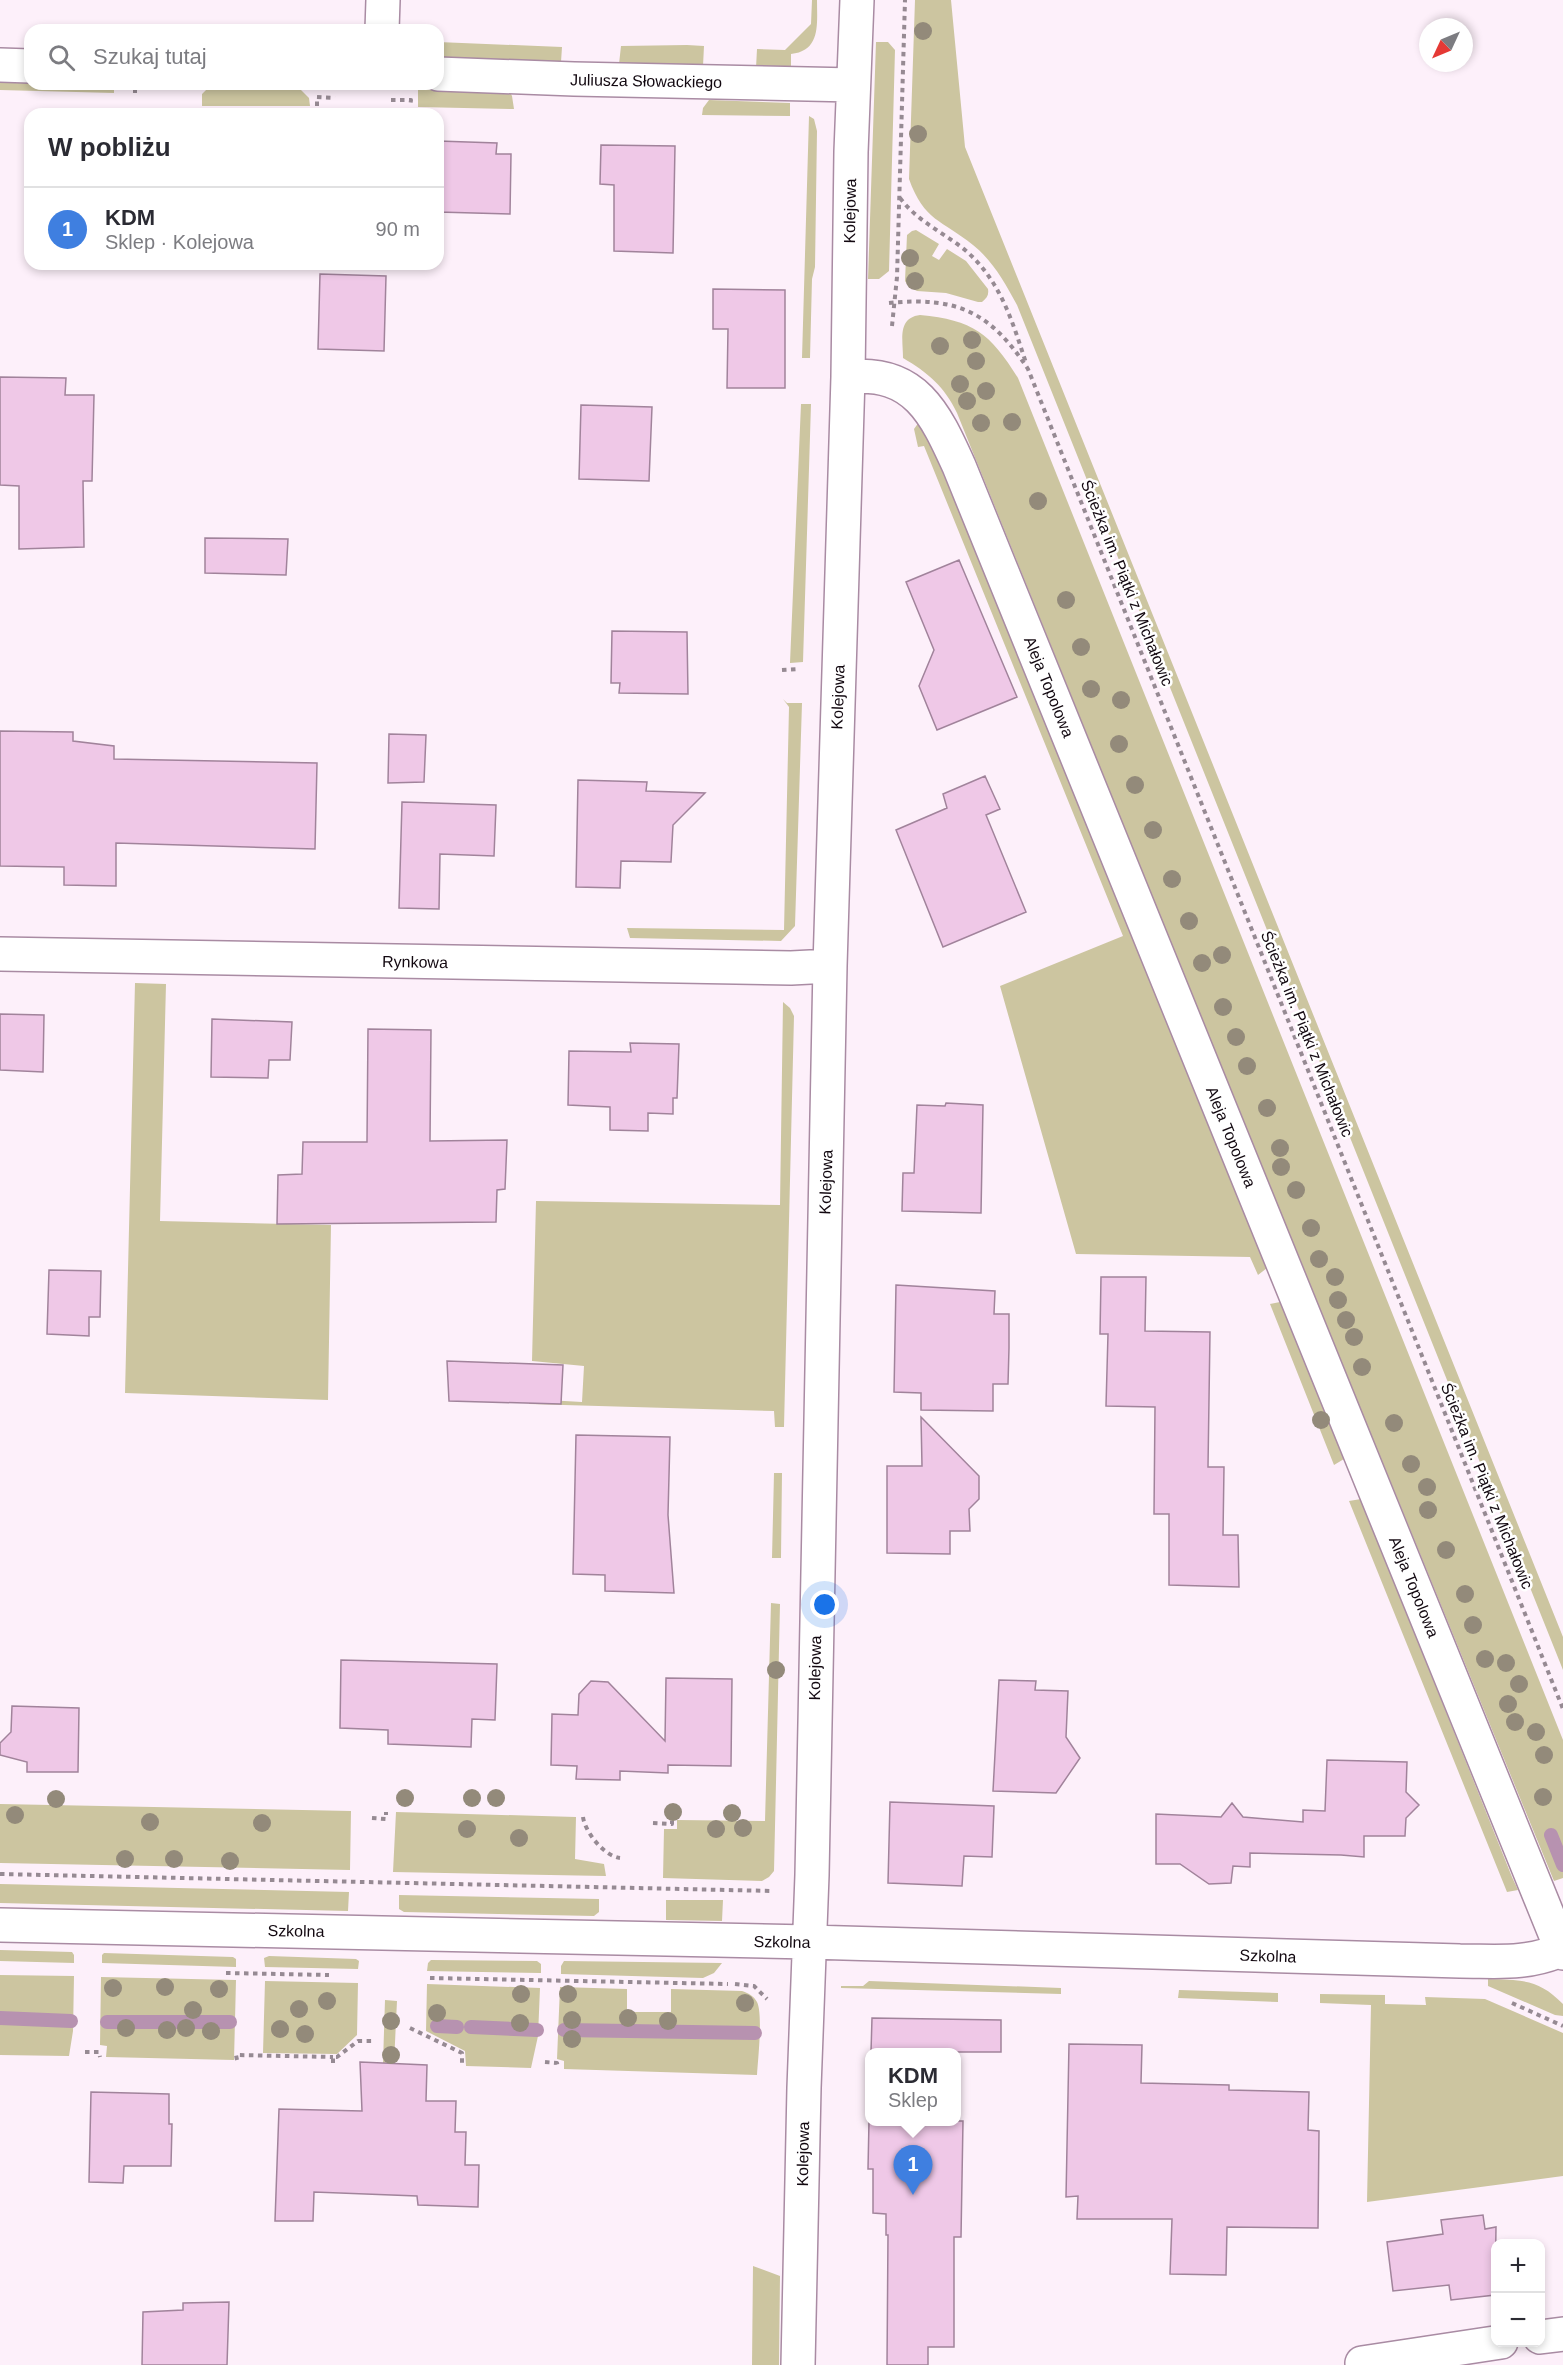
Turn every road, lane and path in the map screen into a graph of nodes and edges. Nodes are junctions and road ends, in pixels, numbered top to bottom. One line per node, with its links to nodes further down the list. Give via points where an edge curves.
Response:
1 (383, 0): 4 (street)
2 (857, 0): 8 (street, Kolejowa)
3 (905, 0): 13 (path, Ścieżka im. Piątki z Michałowic)
4 (382, 24)
5 (0, 66): 6 (street)
6 (24, 66)
7 (444, 74): 8 (street, Juliusza Słowackiego)
8 (853, 85): 15 (street, Kolejowa)
9 (335, 98): 11 (path, via 317,97)
10 (391, 100): 12 (path, via 411,100)
11 (317, 106)
12 (410, 107)
13 (900, 198): 14 (path, Ścieżka im. Piątki z Michałowic, via 915,216 964,249 985,270 1003,297); 14 (path, Ścieżka im. Piątki z Michałowic, via 894,303 925,302 967,310 1002,333)
14 (1028, 369): 18 (path, Ścieżka im. Piątki z Michałowic)
15 (848, 377): 17 (street, Kolejowa); 29 (street, Aleja Topolowa, via 875,376 905,386 929,408 950,446)
16 (0, 954): 17 (street, Rynkowa)
17 (830, 966): 28 (street, Kolejowa)
18 (1563, 1709)
19 (386, 1812): 21 (path, via 386,1818)
20 (583, 1817): 24 (path, via 588,1831 603,1848)
21 (372, 1818)
22 (672, 1819): 23 (path, via 672,1824)
23 (653, 1823)
24 (620, 1858)
25 (0, 1874): 26 (path)
26 (783, 1891)
27 (0, 1925): 28 (street, Szkolna)
28 (809, 1942): 29 (street, Szkolna, via 1524,1962); 44 (street, Kolejowa)
29 (1562, 1952)
30 (701, 1983): 31 (path)
31 (731, 1983)
32 (410, 2028): 38 (path, via 462,2053)
33 (372, 2041): 36 (path, via 358,2041 333,2060 236,2055)
34 (85, 2052): 35 (path, via 99,2052)
35 (100, 2057)
36 (237, 2060)
37 (545, 2062): 39 (path, via 557,2063)
38 (462, 2066)
39 (558, 2068)
40 (1563, 2334): 41 (street)
41 (1545, 2336)
42 (1491, 2344): 43 (street)
43 (1362, 2362)
44 (798, 2365)

